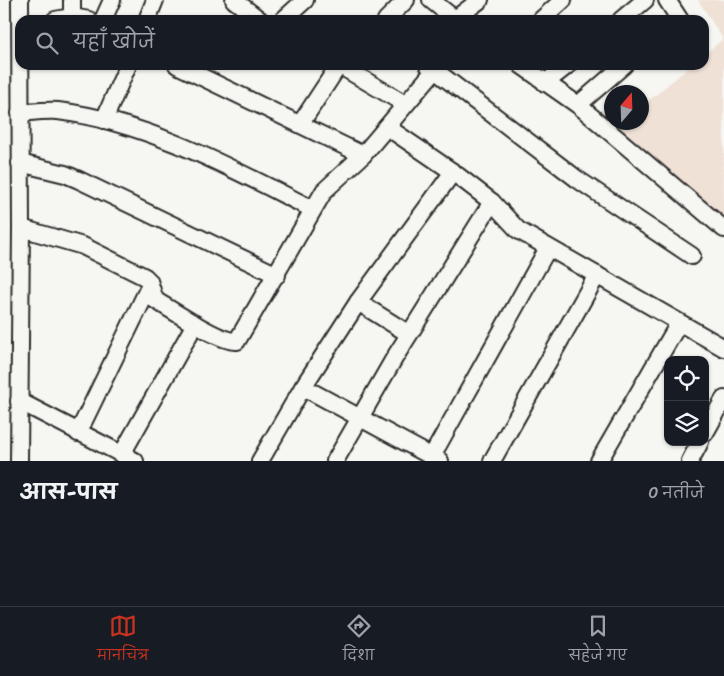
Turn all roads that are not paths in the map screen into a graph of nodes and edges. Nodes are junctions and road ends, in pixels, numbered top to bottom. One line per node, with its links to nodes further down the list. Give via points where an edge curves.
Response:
1 (20, 0): 13 (street)
2 (72, 0): 14 (street)
3 (112, 0): 15 (street)
4 (155, 0): 16 (street)
5 (234, 0): 17 (street)
6 (305, 0): 18 (street)
7 (406, 0): 19 (street)
8 (431, 0): 20 (street)
9 (480, 0): 21 (street)
10 (563, 0): 22 (street)
11 (645, 0): 23 (street)
12 (667, 0): 24 (street)
13 (20, 15)
14 (72, 15)
15 (105, 15)
16 (149, 15)
17 (254, 15)
18 (288, 15)
19 (391, 15)
20 (450, 15)
21 (460, 15)
22 (546, 15)
23 (627, 15)
24 (677, 15)
25 (20, 70): 38 (street)
26 (126, 70): 39 (street)
27 (188, 70): 40 (street)
28 (336, 70): 40 (street)
29 (347, 70): 36 (street)
30 (432, 70): 36 (street)
31 (438, 70): 50 (street, via 578,179)
32 (529, 70): 35 (street)
33 (562, 70): 35 (street)
34 (618, 70): 37 (street)
35 (546, 83): 37 (street)
36 (405, 104): 41 (street)
37 (578, 105): 48 (street)
38 (20, 113): 39 (street, via 56,111); 43 (street)
39 (104, 120): 46 (street, via 190,149)
40 (301, 123): 42 (street)
41 (387, 128): 42 (street); 44 (street)
42 (363, 155): 46 (street, via 331,182)
43 (20, 163): 47 (street); 51 (street, via 79,180)
44 (454, 172): 45 (street); 54 (street)
45 (492, 202): 49 (street, via 508,222); 57 (street)
46 (312, 209): 51 (street)
47 (21, 228): 53 (street, via 83,246 145,276); 61 (street)
48 (724, 229)
49 (548, 248): 52 (street); 67 (street)
50 (692, 256)
51 (277, 275): 56 (street, via 237,341 230,341)
52 (597, 275): 55 (street); 71 (street)
53 (150, 285): 56 (street, via 155,300); 64 (street)
54 (358, 302): 57 (street); 59 (street)
55 (679, 323): 58 (street); 72 (street)
56 (195, 324): 66 (street)
57 (409, 334): 62 (street)
58 (724, 348)
59 (303, 387): 62 (street); 69 (street)
60 (724, 399): 63 (street)
61 (19, 400): 64 (street); 68 (street)
62 (360, 419): 67 (street); 70 (street)
63 (709, 426)
64 (78, 433): 66 (street)
65 (698, 446): 73 (street)
66 (129, 457)
67 (436, 459)
68 (19, 461)
69 (260, 461)
70 (335, 461)
71 (492, 461)
72 (599, 461)
73 (690, 461)

